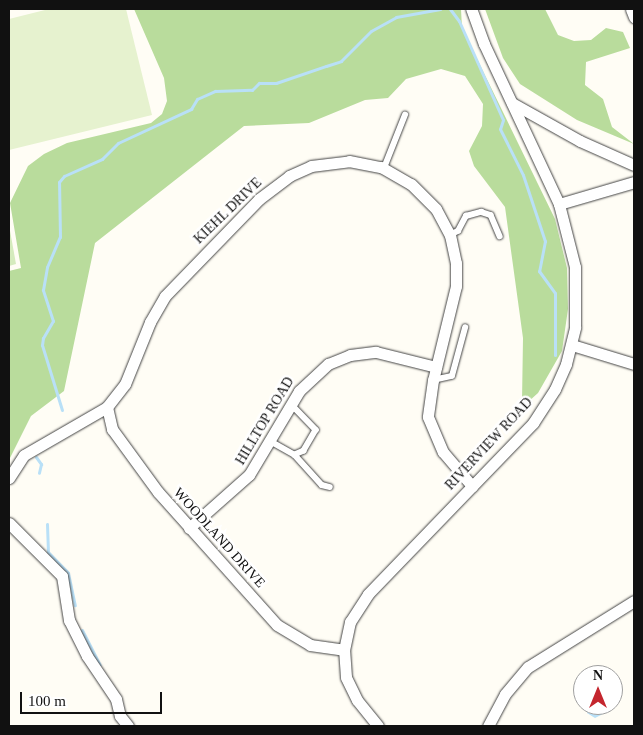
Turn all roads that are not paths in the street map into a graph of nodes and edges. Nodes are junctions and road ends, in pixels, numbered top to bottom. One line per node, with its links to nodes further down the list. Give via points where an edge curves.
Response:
1 (471, 9): 4 (street, RIVERVIEW ROAD)
2 (631, 9): 3 (street)
3 (634, 17)
4 (512, 103): 6 (street, via 575,138); 9 (street, RIVERVIEW ROAD)
5 (405, 115): 7 (lane)
6 (634, 164)
7 (384, 168): 10 (street, KIEHL DRIVE, via 426,197); 18 (street, KIEHL DRIVE, via 349,161 324,163 289,176 265,194 165,296 150,322 125,384)
8 (634, 182): 9 (street)
9 (559, 204): 13 (street, RIVERVIEW ROAD, via 572,250 577,286)
10 (450, 235): 11 (lane, via 458,231 466,216 480,212 491,215); 15 (street, KIEHL DRIVE, via 456,262 456,286)
11 (500, 236)
12 (465, 328): 16 (lane, via 452,376)
13 (572, 345): 14 (street); 22 (street, RIVERVIEW ROAD, via 547,403)
14 (634, 364)
15 (436, 367): 16 (street, KIEHL DRIVE); 17 (street, HILLTOP ROAD, via 376,352 350,354 316,371)
16 (433, 380): 22 (street, KIEHL DRIVE, via 428,403 430,427 443,452)
17 (290, 404): 19 (street, HILLTOP ROAD); 20 (lane, via 316,430 304,450)
18 (107, 407): 21 (street, KIEHL DRIVE, via 24,455); 25 (street, WOODLAND DRIVE, via 107,418 120,441)
19 (270, 441): 20 (lane); 25 (street, HILLTOP ROAD, via 250,475)
20 (294, 455): 23 (lane, via 322,485)
21 (9, 478)
22 (472, 486): 27 (street, RIVERVIEW ROAD, via 368,594 350,622)
23 (330, 487)
24 (9, 523): 28 (street, via 62,576 69,620 87,656 116,699 120,716)
25 (189, 528): 27 (street, WOODLAND DRIVE, via 290,636 319,648)
26 (634, 601): 30 (street, via 528,668 505,694)
27 (344, 650): 29 (street, RIVERVIEW ROAD, via 350,688)
28 (128, 726)
29 (378, 726)
30 (488, 726)

